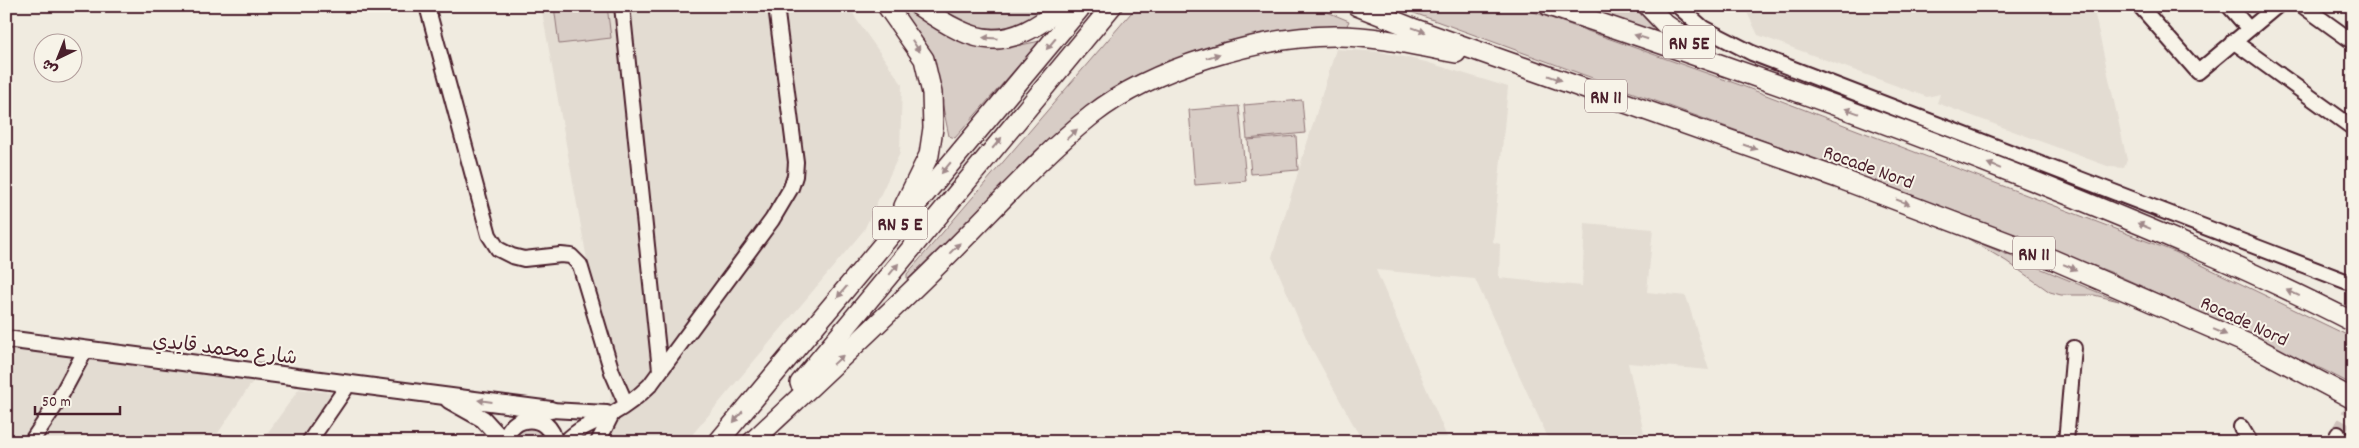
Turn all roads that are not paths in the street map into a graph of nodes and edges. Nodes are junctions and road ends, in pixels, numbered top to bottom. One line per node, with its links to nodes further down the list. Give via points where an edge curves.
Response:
1 (427, 6): 33 (street, via 489,235 498,249 512,256 524,259 561,254 571,256 580,265 612,372)
2 (622, 6): 29 (street)
3 (776, 6): 29 (street, via 796,162 795,176 772,220)
4 (887, 6): 23 (highway, one-way to 23, via 924,59 932,93 934,128 929,155)
5 (919, 6): 6 (highway, one-way to 5, via 1018,37 992,39 970,36)
6 (1064, 6)
7 (1082, 6): 23 (highway, RN 5 E, one-way to 23)
8 (1112, 6): 44 (highway, RN 5 E, one-way to 8)
9 (1357, 6): 20 (highway, Rocade Nord / RN 11, one-way to 20)
10 (1549, 6): 21 (highway, one-way to 10)
11 (1648, 6): 21 (highway, RN 5E, via 1665,24 1692,44)
12 (1678, 6): 24 (street, via 1703,28 1752,53)
13 (2140, 6): 18 (street, via 2198,72)
14 (2229, 6): 17 (street)
15 (2277, 6): 17 (street)
16 (2303, 6): 19 (street)
17 (2248, 28): 18 (street)
18 (2233, 42): 22 (street)
19 (2353, 42)
20 (1509, 62): 32 (highway, Rocade Nord / RN 11, one-way to 32, via 1838,178 2054,260 2253,346); 44 (highway, one-way to 20, via 1093,114 1143,84 1210,56 1276,40 1338,36 1384,40)
21 (1737, 69): 25 (highway, one-way to 21, via 2230,262 2120,216 1898,128)
22 (2353, 128)
23 (885, 241): 43 (highway, RN 5 E, one-way to 43)
24 (2353, 284)
25 (2353, 322)
26 (6, 339): 28 (main road, شارع محمد قايدي)
27 (2074, 348): 45 (street)
28 (85, 351): 30 (main road, شارع محمد قايدي); 37 (street)
29 (660, 370): 33 (street, via 650,385)
30 (348, 385): 31 (main road, شارع محمد قايدي); 38 (street)
31 (438, 395): 35 (main road, شارع محمد قايدي, one-way to 31, via 506,404); 39 (main road, via 483,419)
32 (2353, 399)
33 (626, 404): 34 (street)
34 (612, 414): 35 (street); 41 (street, via 586,424); 42 (street)
35 (537, 417): 39 (main road, via 510,429); 40 (main road, via 552,433)
36 (2241, 427): 46 (street)
37 (31, 442)
38 (309, 442)
39 (505, 442)
40 (554, 442)
41 (565, 442)
42 (598, 442)
43 (718, 442)
44 (752, 442)
45 (2066, 442)
46 (2250, 442)

